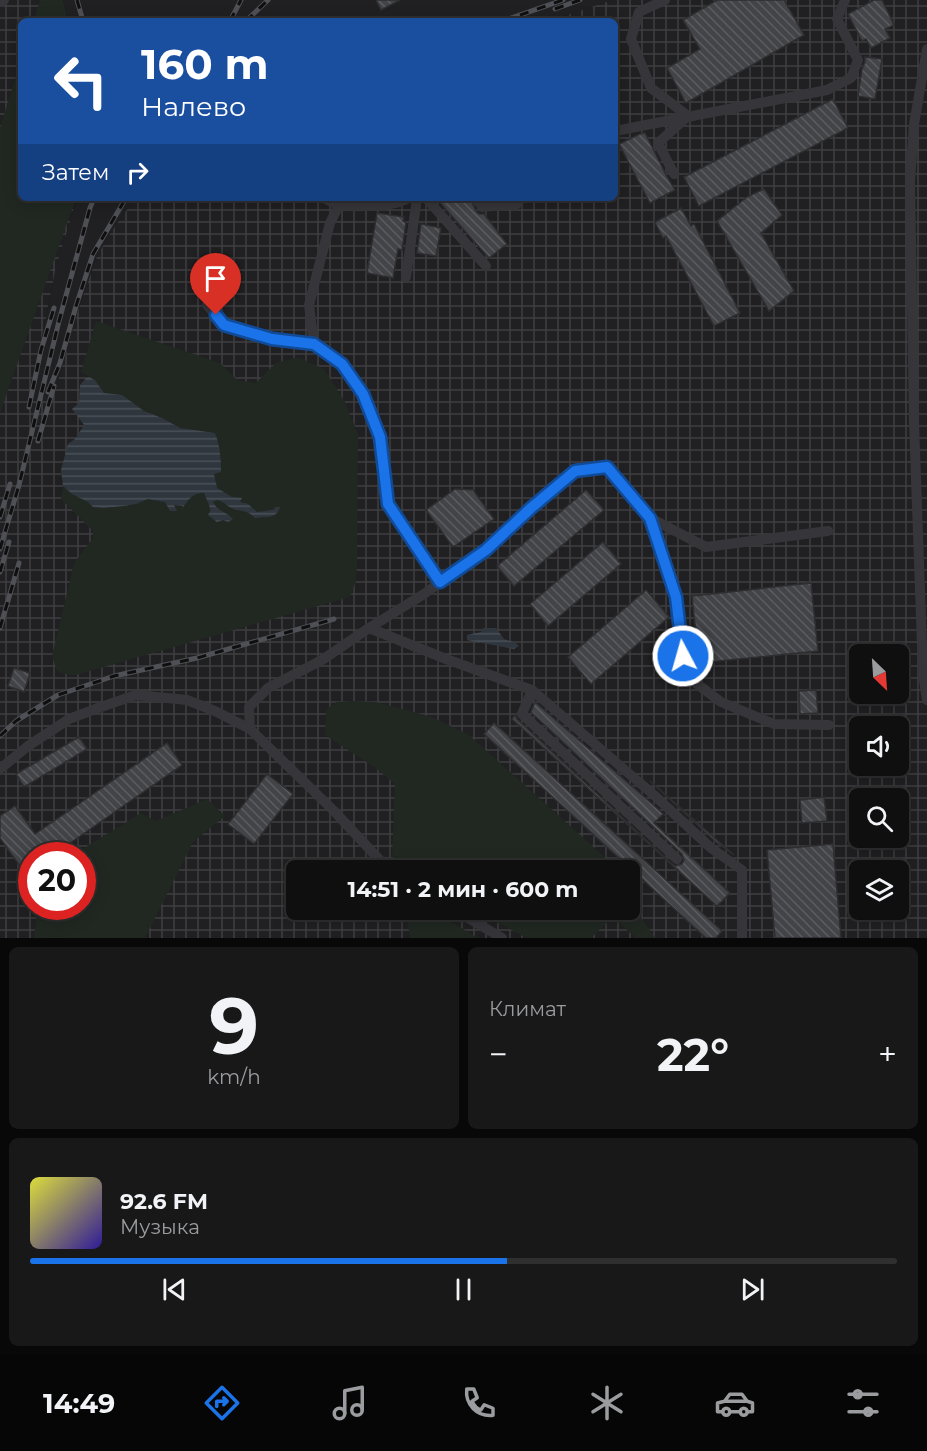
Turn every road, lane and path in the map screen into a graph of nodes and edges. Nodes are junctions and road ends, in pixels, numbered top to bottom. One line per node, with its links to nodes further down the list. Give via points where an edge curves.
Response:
1 (4, 0): 4 (street)
2 (665, 0): 6 (street, via 639,12 631,39 651,87)
3 (845, 0): 6 (street, via 837,19 858,60 851,78 827,90)
4 (0, 2)
5 (927, 49): 20 (street, via 914,124 910,181)
6 (688, 116): 7 (street); 8 (street, via 658,143)
7 (618, 130)
8 (674, 174)
9 (330, 201): 15 (street)
10 (404, 201): 15 (street, via 379,206)
11 (417, 201): 17 (street)
12 (429, 201): 16 (street)
13 (479, 201): 14 (street, via 482,207)
14 (519, 201)
15 (339, 205): 19 (street, via 330,223 309,304)
16 (486, 266)
17 (406, 277)
18 (207, 305): 19 (street, via 224,325 272,339)
19 (314, 344): 23 (street, via 342,364 363,394 380,437 388,504)
20 (922, 497): 26 (street, via 923,673)
21 (650, 518): 22 (street, via 706,547); 23 (street, via 607,467 575,471 486,550); 27 (street, via 676,597 685,675 721,702 774,724)
22 (828, 531)
23 (440, 582): 24 (street)
24 (369, 628): 25 (street); 28 (street, via 322,660 268,688 249,707)
25 (532, 690): 30 (street, via 522,714); 34 (street, via 711,848 742,870)
26 (927, 700)
27 (829, 725)
28 (249, 729): 29 (street, via 187,700 136,696 69,718); 31 (street)
29 (0, 769)
30 (677, 859)
31 (380, 860)
32 (472, 920): 33 (street)
33 (502, 938)
34 (742, 938)

